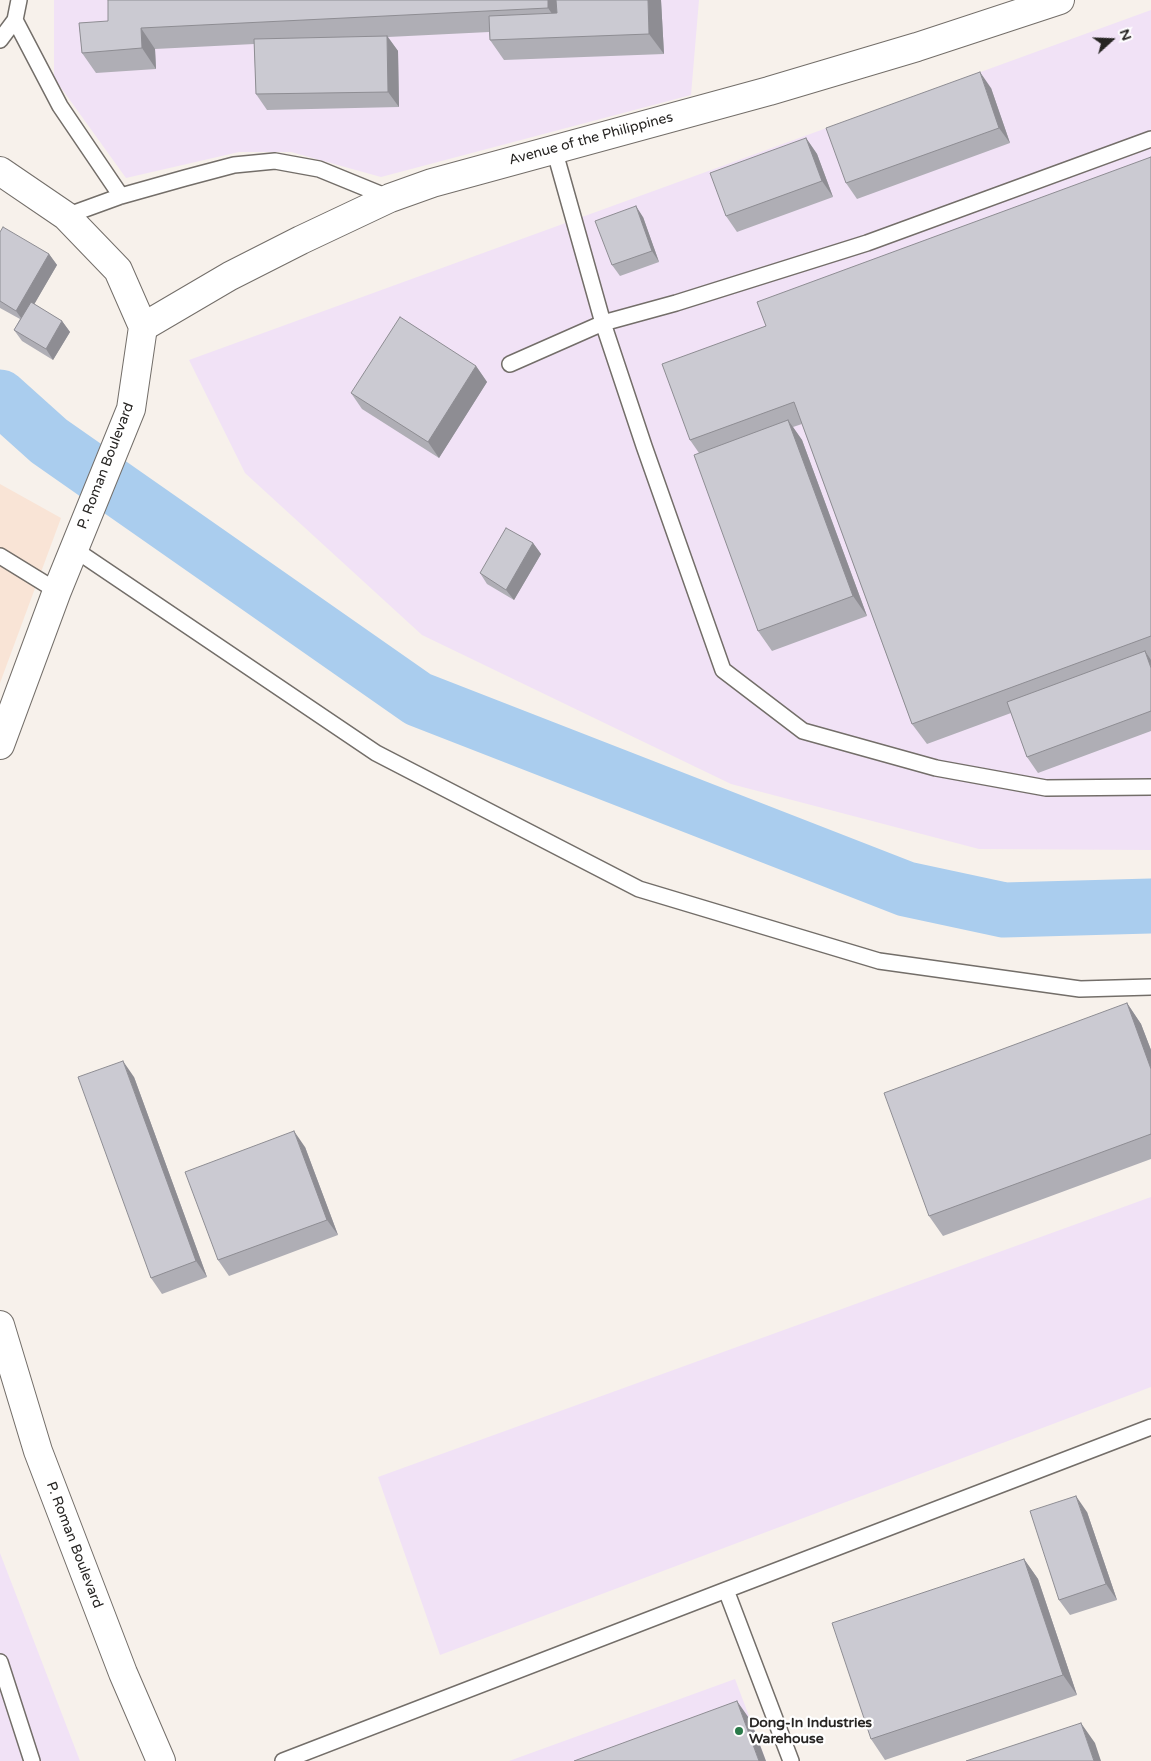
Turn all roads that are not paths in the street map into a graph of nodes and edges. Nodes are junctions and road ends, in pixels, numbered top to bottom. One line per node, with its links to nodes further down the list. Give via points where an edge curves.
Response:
1 (19, 0): 3 (lane)
2 (1060, 0): 6 (main road, Avenue of the Philippines, via 899,53)
3 (14, 20): 4 (lane); 8 (lane, via 60,106)
4 (0, 40)
5 (1151, 139): 11 (lane, via 867,243)
6 (554, 149): 9 (main road, Avenue of the Philippines); 11 (lane)
7 (1, 172): 10 (main road)
8 (121, 196): 9 (lane, via 234,166 275,161 319,169); 10 (lane)
9 (390, 198): 12 (main road, Avenue of the Philippines, via 230,276)
10 (66, 216): 12 (main road, via 118,270)
11 (603, 323): 13 (lane); 18 (lane, via 723,670 803,731 936,768 1046,788)
12 (143, 327): 14 (main road, P. Roman Boulevard, via 131,409)
13 (510, 364)
14 (74, 549): 16 (main road, P. Roman Boulevard); 19 (lane, via 376,753 639,889 879,961 1080,989)
15 (0, 556): 16 (lane)
16 (57, 591): 17 (main road, P. Roman Boulevard)
17 (0, 745)
18 (1151, 787)
19 (1151, 987)
20 (0, 1325): 21 (main road, P. Roman Boulevard)
21 (6, 1363): 26 (main road, P. Roman Boulevard, via 123,1673)
22 (1151, 1427): 23 (lane)
23 (726, 1590): 27 (lane); 28 (lane)
24 (0, 1662): 25 (lane)
25 (32, 1761)
26 (162, 1761)
27 (283, 1761)
28 (791, 1761)

